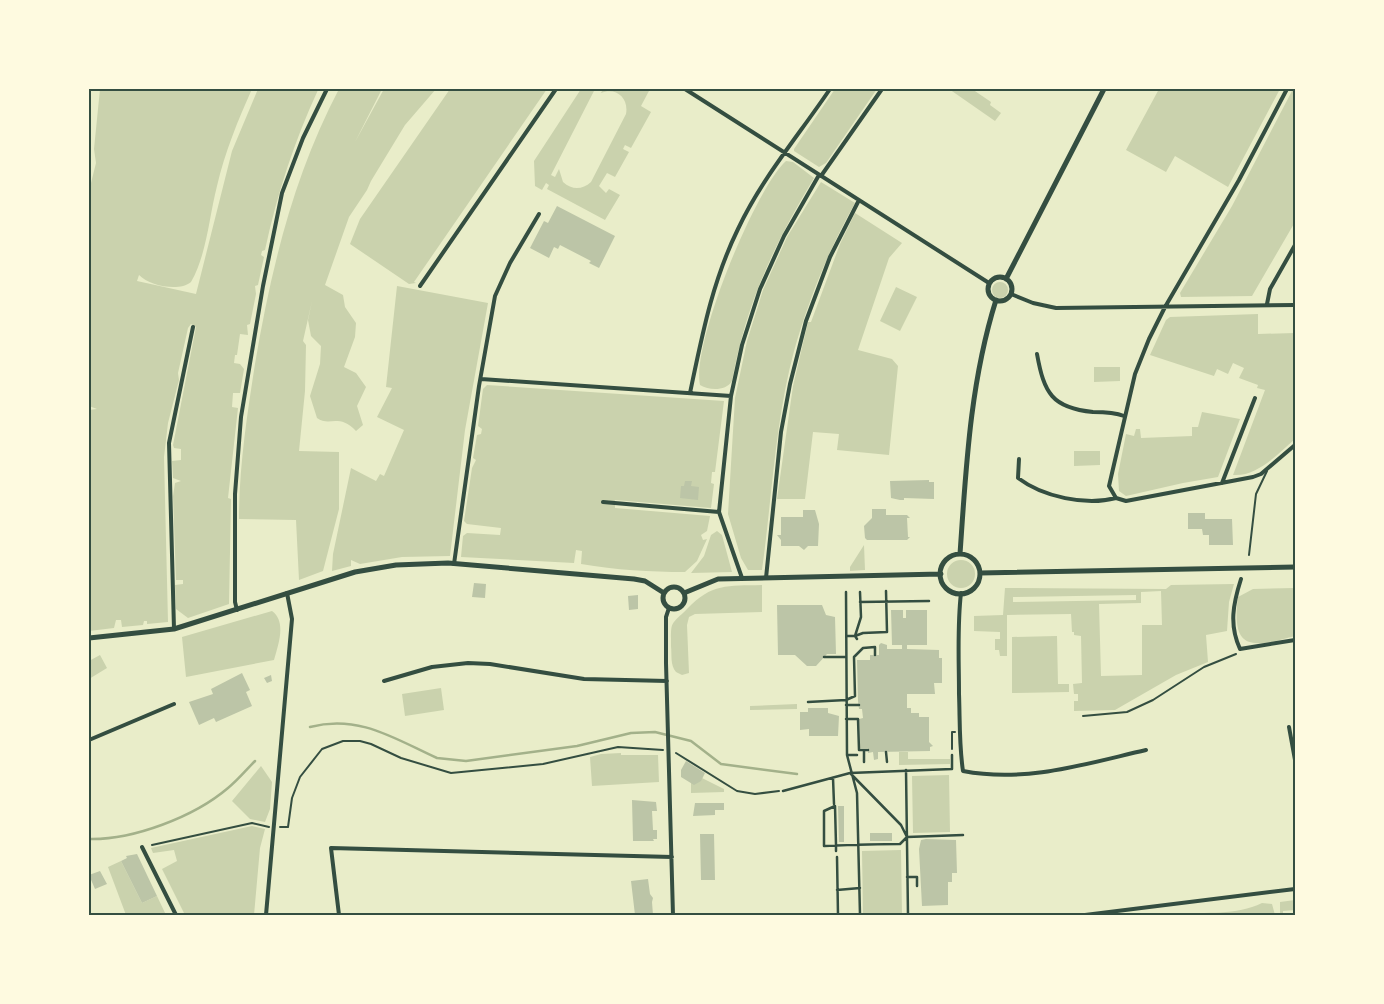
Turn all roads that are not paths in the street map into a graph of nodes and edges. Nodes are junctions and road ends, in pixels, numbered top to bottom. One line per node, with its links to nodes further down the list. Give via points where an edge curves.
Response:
1 (327, 89): 55 (street, via 302,138 285,187 262,286 240,427 235,494)
2 (556, 89): 15 (street)
3 (685, 89): 8 (street)
4 (830, 89): 8 (street)
5 (882, 89): 9 (street)
6 (1104, 89): 13 (main road)
7 (1287, 89): 20 (street, via 1239,180)
8 (785, 154): 9 (street); 24 (street, via 742,221 719,276 705,317)
9 (820, 176): 10 (street); 25 (street, via 784,236 760,289 742,345)
10 (859, 200): 14 (street); 42 (street, via 830,257 806,321 790,384 781,432)
11 (539, 214): 23 (street, via 510,262 495,296)
12 (1295, 245): 18 (street, via 1270,289)
13 (1006, 279): 14 (main road, via 999,277); 16 (main road, via 1011,286)
14 (990, 283): 17 (main road, via 988,294)
15 (420, 286)
16 (1011, 294): 17 (main road, via 1005,300); 20 (street, via 1056,308)
17 (996, 300): 35 (main road, via 976,379)
18 (1267, 304): 19 (street); 20 (street)
19 (1295, 305)
20 (1165, 307): 27 (street, via 1135,374)
21 (193, 327): 56 (street, via 169,443)
22 (1037, 354): 27 (street, via 1044,382 1060,403 1071,410)
23 (481, 379): 24 (street); 37 (street)
24 (690, 393): 25 (street)
25 (731, 396): 34 (street)
26 (1255, 398): 31 (street)
27 (1124, 416): 32 (street, via 1109,486)
28 (1295, 445): 30 (street)
29 (1019, 459): 32 (street, via 1018,478 1037,489 1091,501)
30 (1268, 468): 31 (street, via 1253,477); 36 (lane, via 1256,494)
31 (1222, 483): 32 (street, via 1126,501)
32 (1116, 498)
33 (603, 502): 34 (street)
34 (718, 512): 41 (street)
35 (960, 554): 39 (main road, via 974,559); 40 (main road, via 946,560)
36 (1249, 555)
37 (454, 564): 47 (main road, via 377,567); 48 (main road, via 634,579 645,581)
38 (1295, 566): 39 (main road)
39 (980, 573): 50 (main road, via 975,587)
40 (941, 574): 42 (main road); 50 (main road, via 947,588)
41 (742, 578): 42 (main road); 49 (main road, via 718,579)
42 (766, 578)
43 (1241, 579): 60 (street, via 1232,614 1235,639 1240,649)
44 (886, 591): 51 (street)
45 (846, 592): 57 (street)
46 (860, 592): 53 (street)
47 (287, 593): 55 (main road); 103 (street, via 292,619)
48 (664, 593): 49 (main road, via 672,587); 54 (main road, via 663,600)
49 (684, 593): 54 (main road, via 682,606)
50 (961, 593): 74 (street, via 959,671 963,771 1015,776 1038,774)
51 (886, 601): 52 (street); 53 (street); 59 (street, via 887,632 863,633)
52 (929, 601)
53 (860, 602): 59 (street, via 861,617)
54 (669, 608): 65 (street, via 666,617)
55 (237, 610): 56 (main road)
56 (174, 629): 58 (main road)
57 (846, 636): 59 (street); 63 (street)
58 (89, 638)
59 (856, 638)
60 (1295, 640)
61 (875, 655): 66 (street, via 875,647 862,646 854,657 855,696)
62 (824, 657): 63 (street)
63 (846, 657): 66 (street)
64 (384, 681): 65 (street, via 432,667 468,663 584,679)
65 (667, 681): 95 (street)
66 (846, 700): 67 (street); 69 (street)
67 (808, 702)
68 (174, 704): 73 (street)
69 (846, 705): 70 (street); 71 (street)
70 (859, 705)
71 (846, 719): 76 (street, via 858,719 859,750 866,750); 77 (street)
72 (1288, 727): 79 (street)
73 (89, 740)
74 (1146, 750)
75 (886, 752): 83 (street)
76 (864, 754): 77 (street); 84 (street)
77 (848, 755): 85 (street)
78 (952, 755): 82 (street, via 952,769)
79 (1295, 760)
80 (921, 765): 82 (street)
81 (906, 770): 82 (street); 83 (street); 90 (street)
82 (921, 770)
83 (887, 771): 84 (street)
84 (865, 772): 85 (street)
85 (850, 773): 86 (street); 90 (street, via 901,825); 91 (street, via 857,793)
86 (833, 778): 87 (street); 88 (street)
87 (782, 790)
88 (834, 804)
89 (962, 835): 90 (street)
90 (907, 837): 91 (street, via 900,844); 97 (street)
91 (858, 844): 92 (street); 99 (street)
92 (836, 845): 92 (street, via 824,846 824,811 835,806); 94 (street)
93 (142, 847): 102 (street)
94 (836, 851)
95 (672, 857): 104 (street, via 331,848); 105 (street)
96 (837, 857): 101 (street)
97 (907, 877): 98 (street, via 917,877); 108 (street)
98 (917, 886)
99 (860, 888): 101 (street); 107 (street)
100 (1295, 889): 109 (street)
101 (837, 890): 106 (street)
102 (176, 915)
103 (266, 915)
104 (339, 915)
105 (673, 915)
106 (838, 915)
107 (860, 915)
108 (908, 915)
109 (1085, 915)

